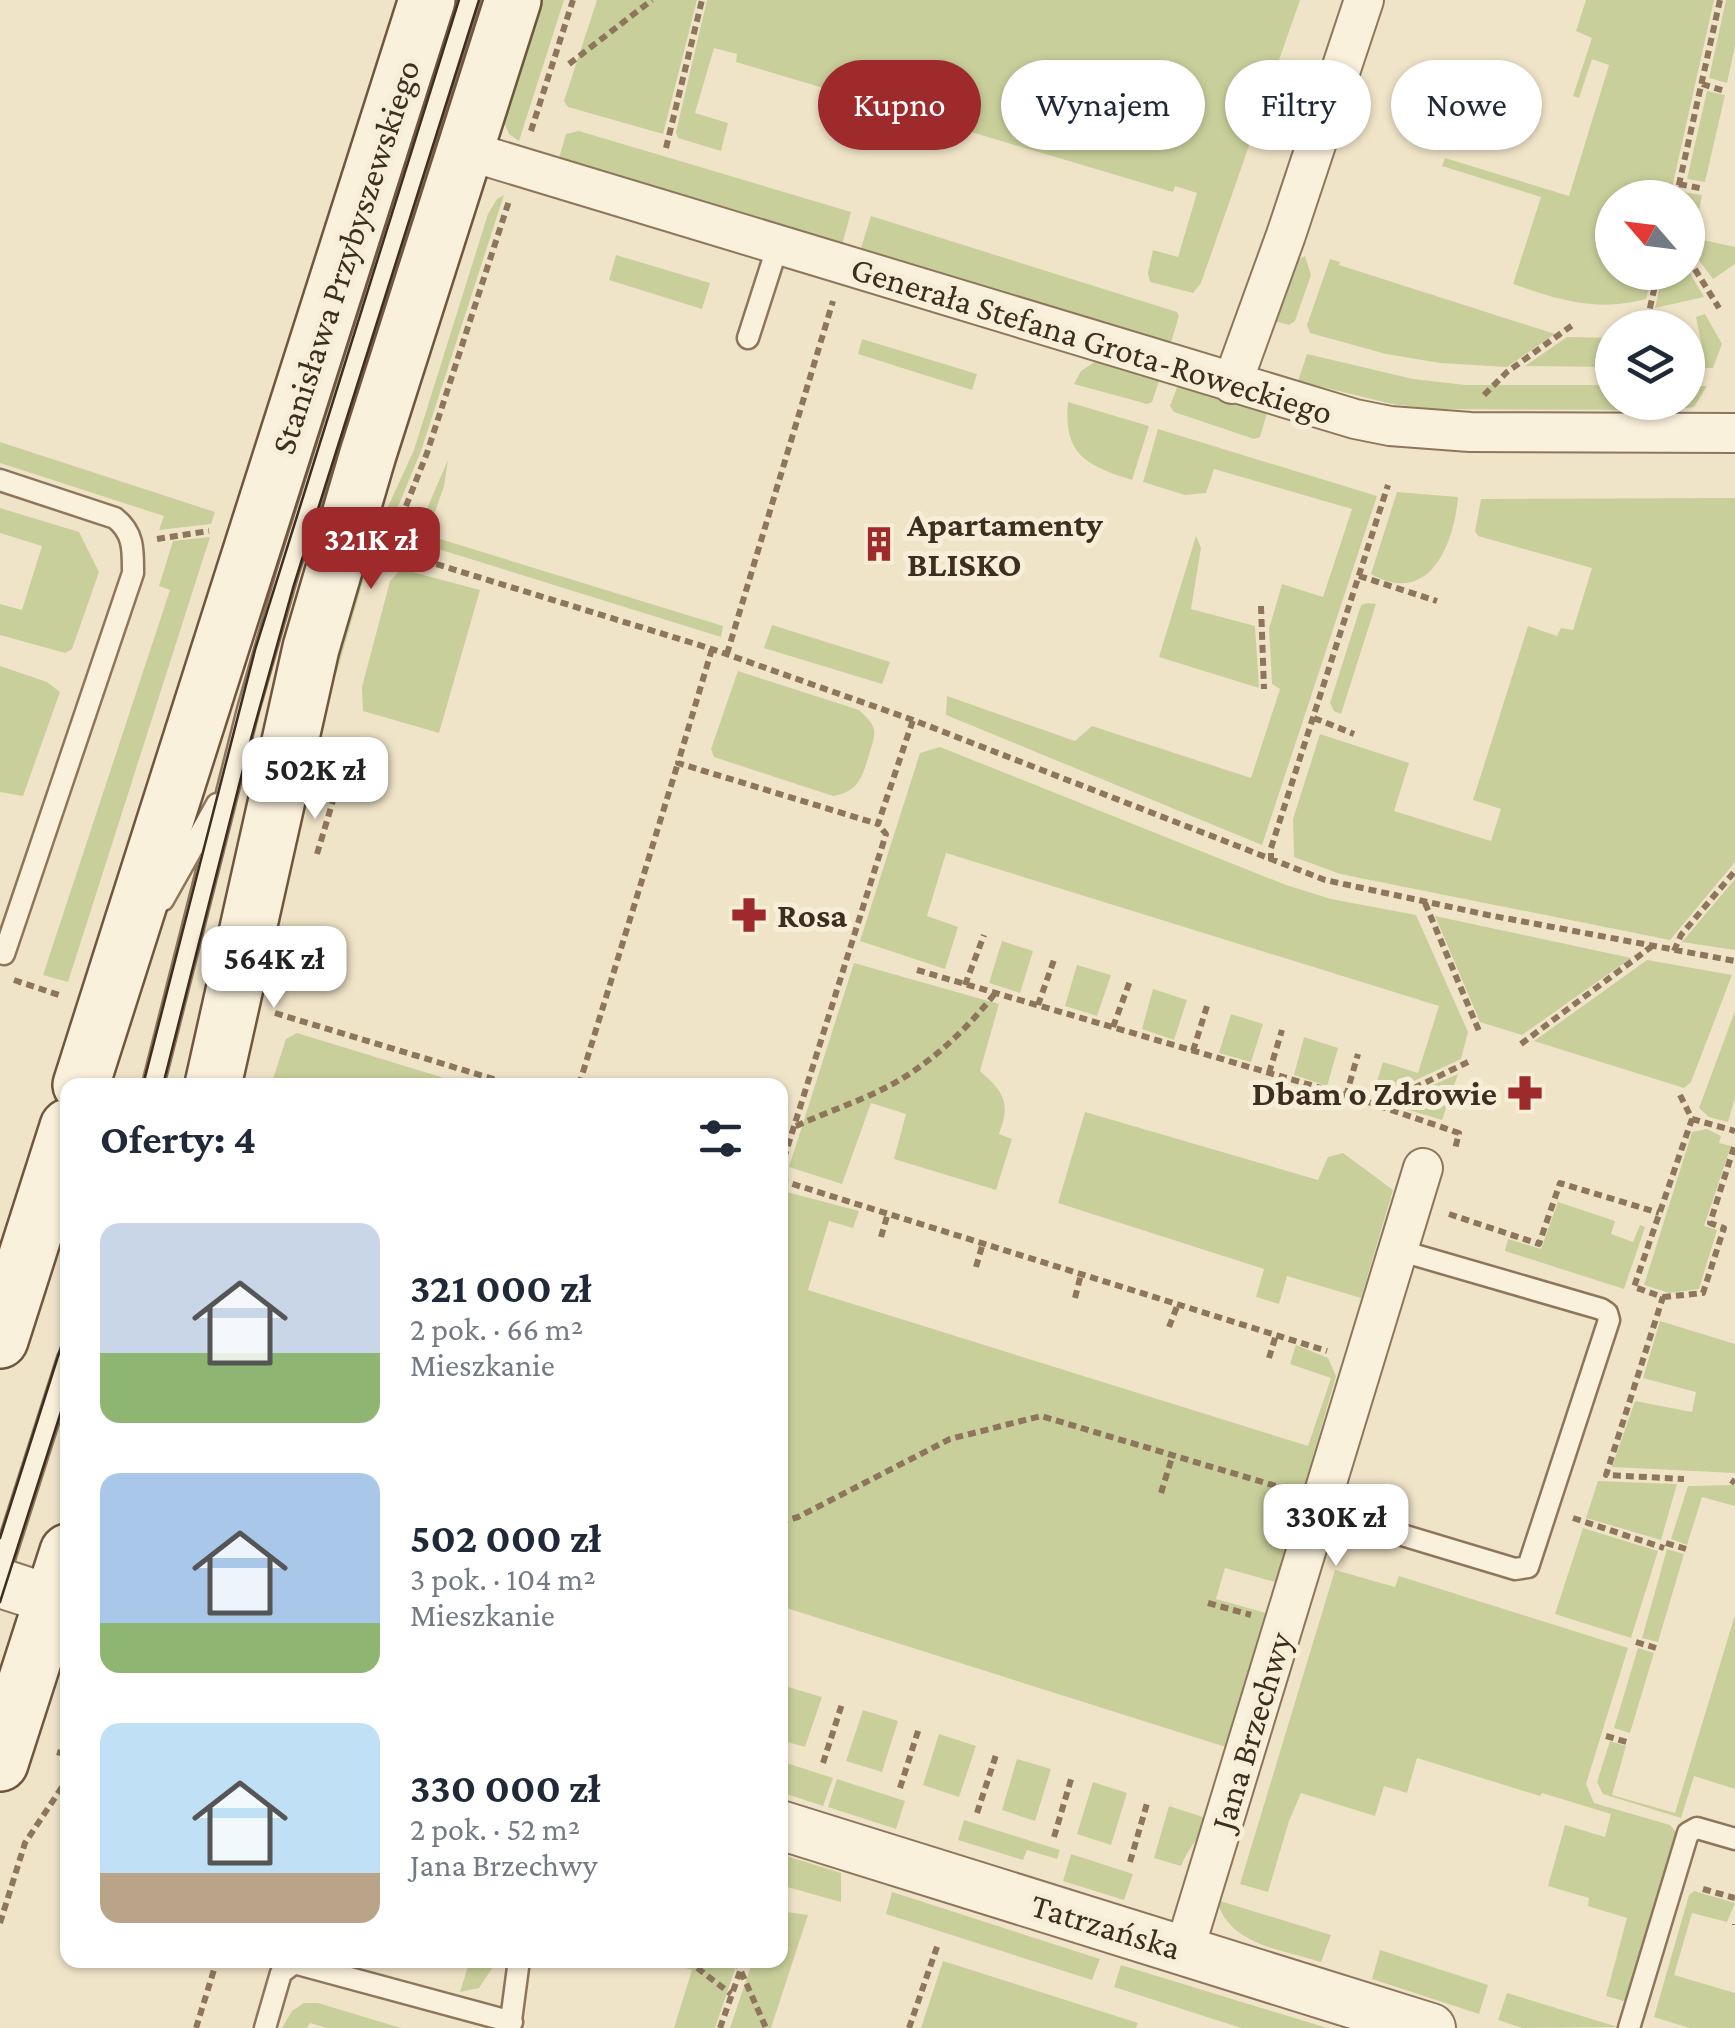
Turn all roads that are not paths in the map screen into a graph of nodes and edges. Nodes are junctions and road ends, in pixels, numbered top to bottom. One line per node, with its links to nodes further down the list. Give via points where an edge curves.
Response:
1 (427, 0): 13 (main road, Stanisława Przybyszewskiego)
2 (470, 0): 11 (lane, via 288,572)
3 (513, 0): 5 (main road)
4 (1364, 0): 8 (street)
5 (465, 150): 6 (street, Generała Stefana Grota-Roweckiego); 16 (main road, via 311,648)
6 (778, 245): 7 (lane); 8 (street, Generała Stefana Grota-Roweckiego)
7 (748, 338)
8 (1232, 384): 9 (street, Generała Stefana Grota-Roweckiego, via 1390,426)
9 (1735, 432)
10 (0, 480): 12 (lane, via 115,518 132,543 132,573)
11 (233, 770): 13 (lane, via 131,954); 15 (lane)
12 (4, 954)
13 (90, 1004): 14 (main road, Stanisława Przybyszewskiego)
14 (82, 1078)
15 (154, 1078)
16 (215, 1078)
17 (60, 1151): 20 (main road)
18 (1439, 1159): 19 (street, Jana Brzechwy)
19 (1398, 1250): 22 (street, Jana Brzechwy); 22 (lane, via 1607,1313 1528,1568)
20 (0, 1340)
21 (60, 1384): 23 (lane)
22 (1309, 1502): 30 (street, Jana Brzechwy)
23 (0, 1571)
24 (0, 1583): 25 (street)
25 (60, 1586)
26 (60, 1592): 27 (main road)
27 (0, 1763)
28 (788, 1827): 30 (street, Tatrzańska)
29 (1735, 1840): 38 (lane, via 1697,1828 1688,1832)
30 (1184, 1951): 34 (street, Tatrzańska)
31 (288, 1968): 36 (lane)
32 (312, 1968): 35 (lane)
33 (518, 1968): 35 (lane)
34 (1381, 2021): 37 (street, Tatrzańska)
35 (511, 2025)
36 (265, 2028)
37 (1431, 2028)
38 (1629, 2028)

